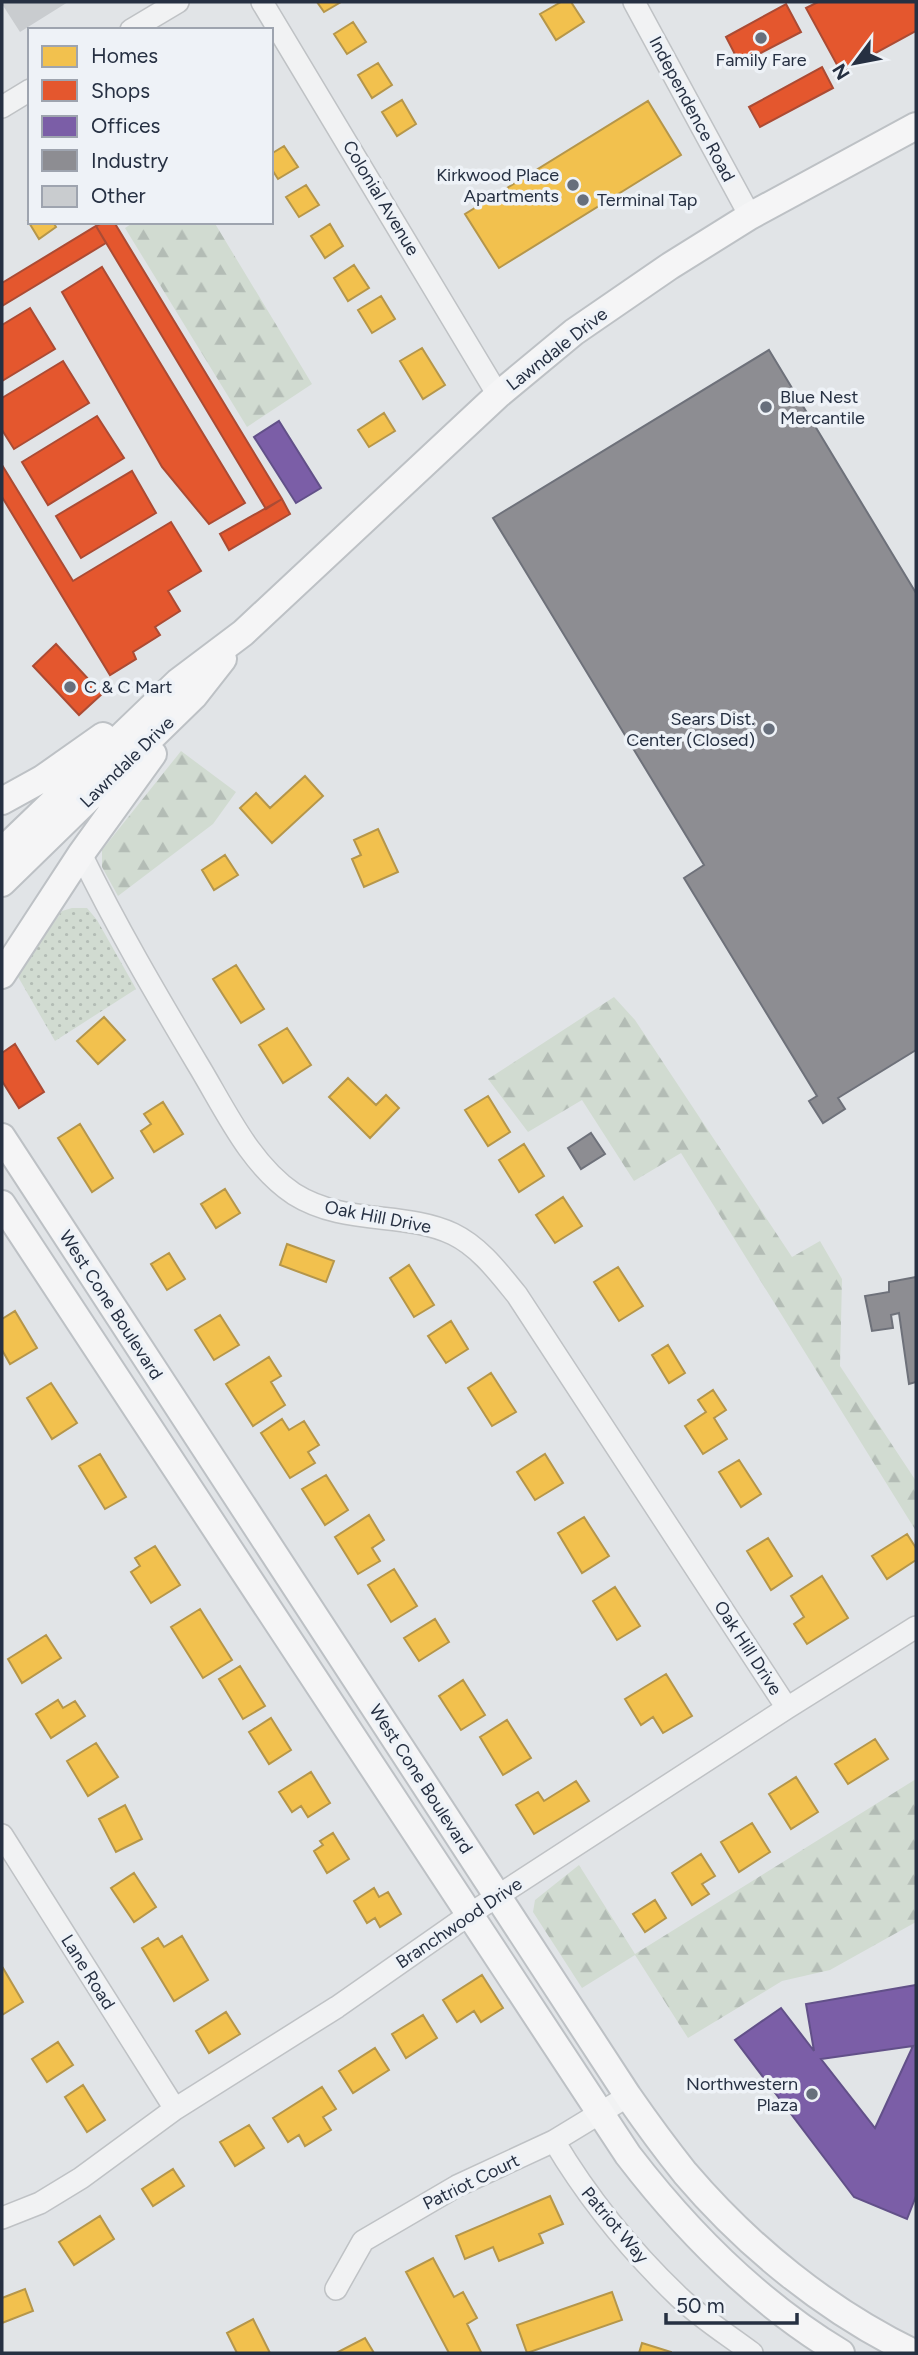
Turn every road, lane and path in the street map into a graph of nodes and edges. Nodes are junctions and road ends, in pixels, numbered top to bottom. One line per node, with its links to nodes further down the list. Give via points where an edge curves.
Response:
1 (178, 2): 4 (street)
2 (262, 2): 9 (street, Colonial Avenue)
3 (635, 2): 8 (street, Independence Road)
4 (134, 28)
5 (28, 91): 6 (street)
6 (2, 107)
7 (916, 126): 8 (main road, Lawndale Drive)
8 (750, 216): 9 (main road, Lawndale Drive, via 574,332)
9 (498, 395): 10 (main road, Lawndale Drive)
10 (186, 689): 11 (main road); 12 (main road, Lawndale Drive); 13 (main road); 14 (main road, Lawndale Drive)
11 (2, 801)
12 (2, 851)
13 (81, 854): 15 (main road); 19 (street, Oak Hill Drive, via 130,950 251,1151 292,1192 310,1203 360,1217 425,1224 474,1246 517,1296)
14 (2, 883)
15 (2, 975)
16 (2, 1137): 21 (main road, West Cone Boulevard)
17 (2, 1204): 22 (main road, West Cone Boulevard)
18 (916, 1627): 19 (street, Branchwood Drive)
19 (787, 1708): 21 (street, Branchwood Drive)
20 (2, 1835): 24 (street, Lane Road)
21 (498, 1896): 22 (street, Branchwood Drive); 23 (main road, West Cone Boulevard)
22 (470, 1914): 24 (street, Branchwood Drive, via 337,2007); 25 (main road, West Cone Boulevard)
23 (628, 2096): 25 (street, Patriot Court); 31 (main road, West Cone Boulevard, via 685,2173 761,2251 848,2317)
24 (175, 2109): 27 (street, Branchwood Drive, via 81,2178 40,2203)
25 (600, 2113): 26 (street, Patriot Court); 30 (main road, West Cone Boulevard, via 665,2203 717,2256 789,2319)
26 (554, 2141): 28 (street, Patriot Court, via 457,2186 363,2241); 29 (street, Patriot Way, via 625,2242 681,2299)
27 (2, 2218)
28 (336, 2289)
29 (752, 2353)
30 (841, 2353)
31 (914, 2353)

